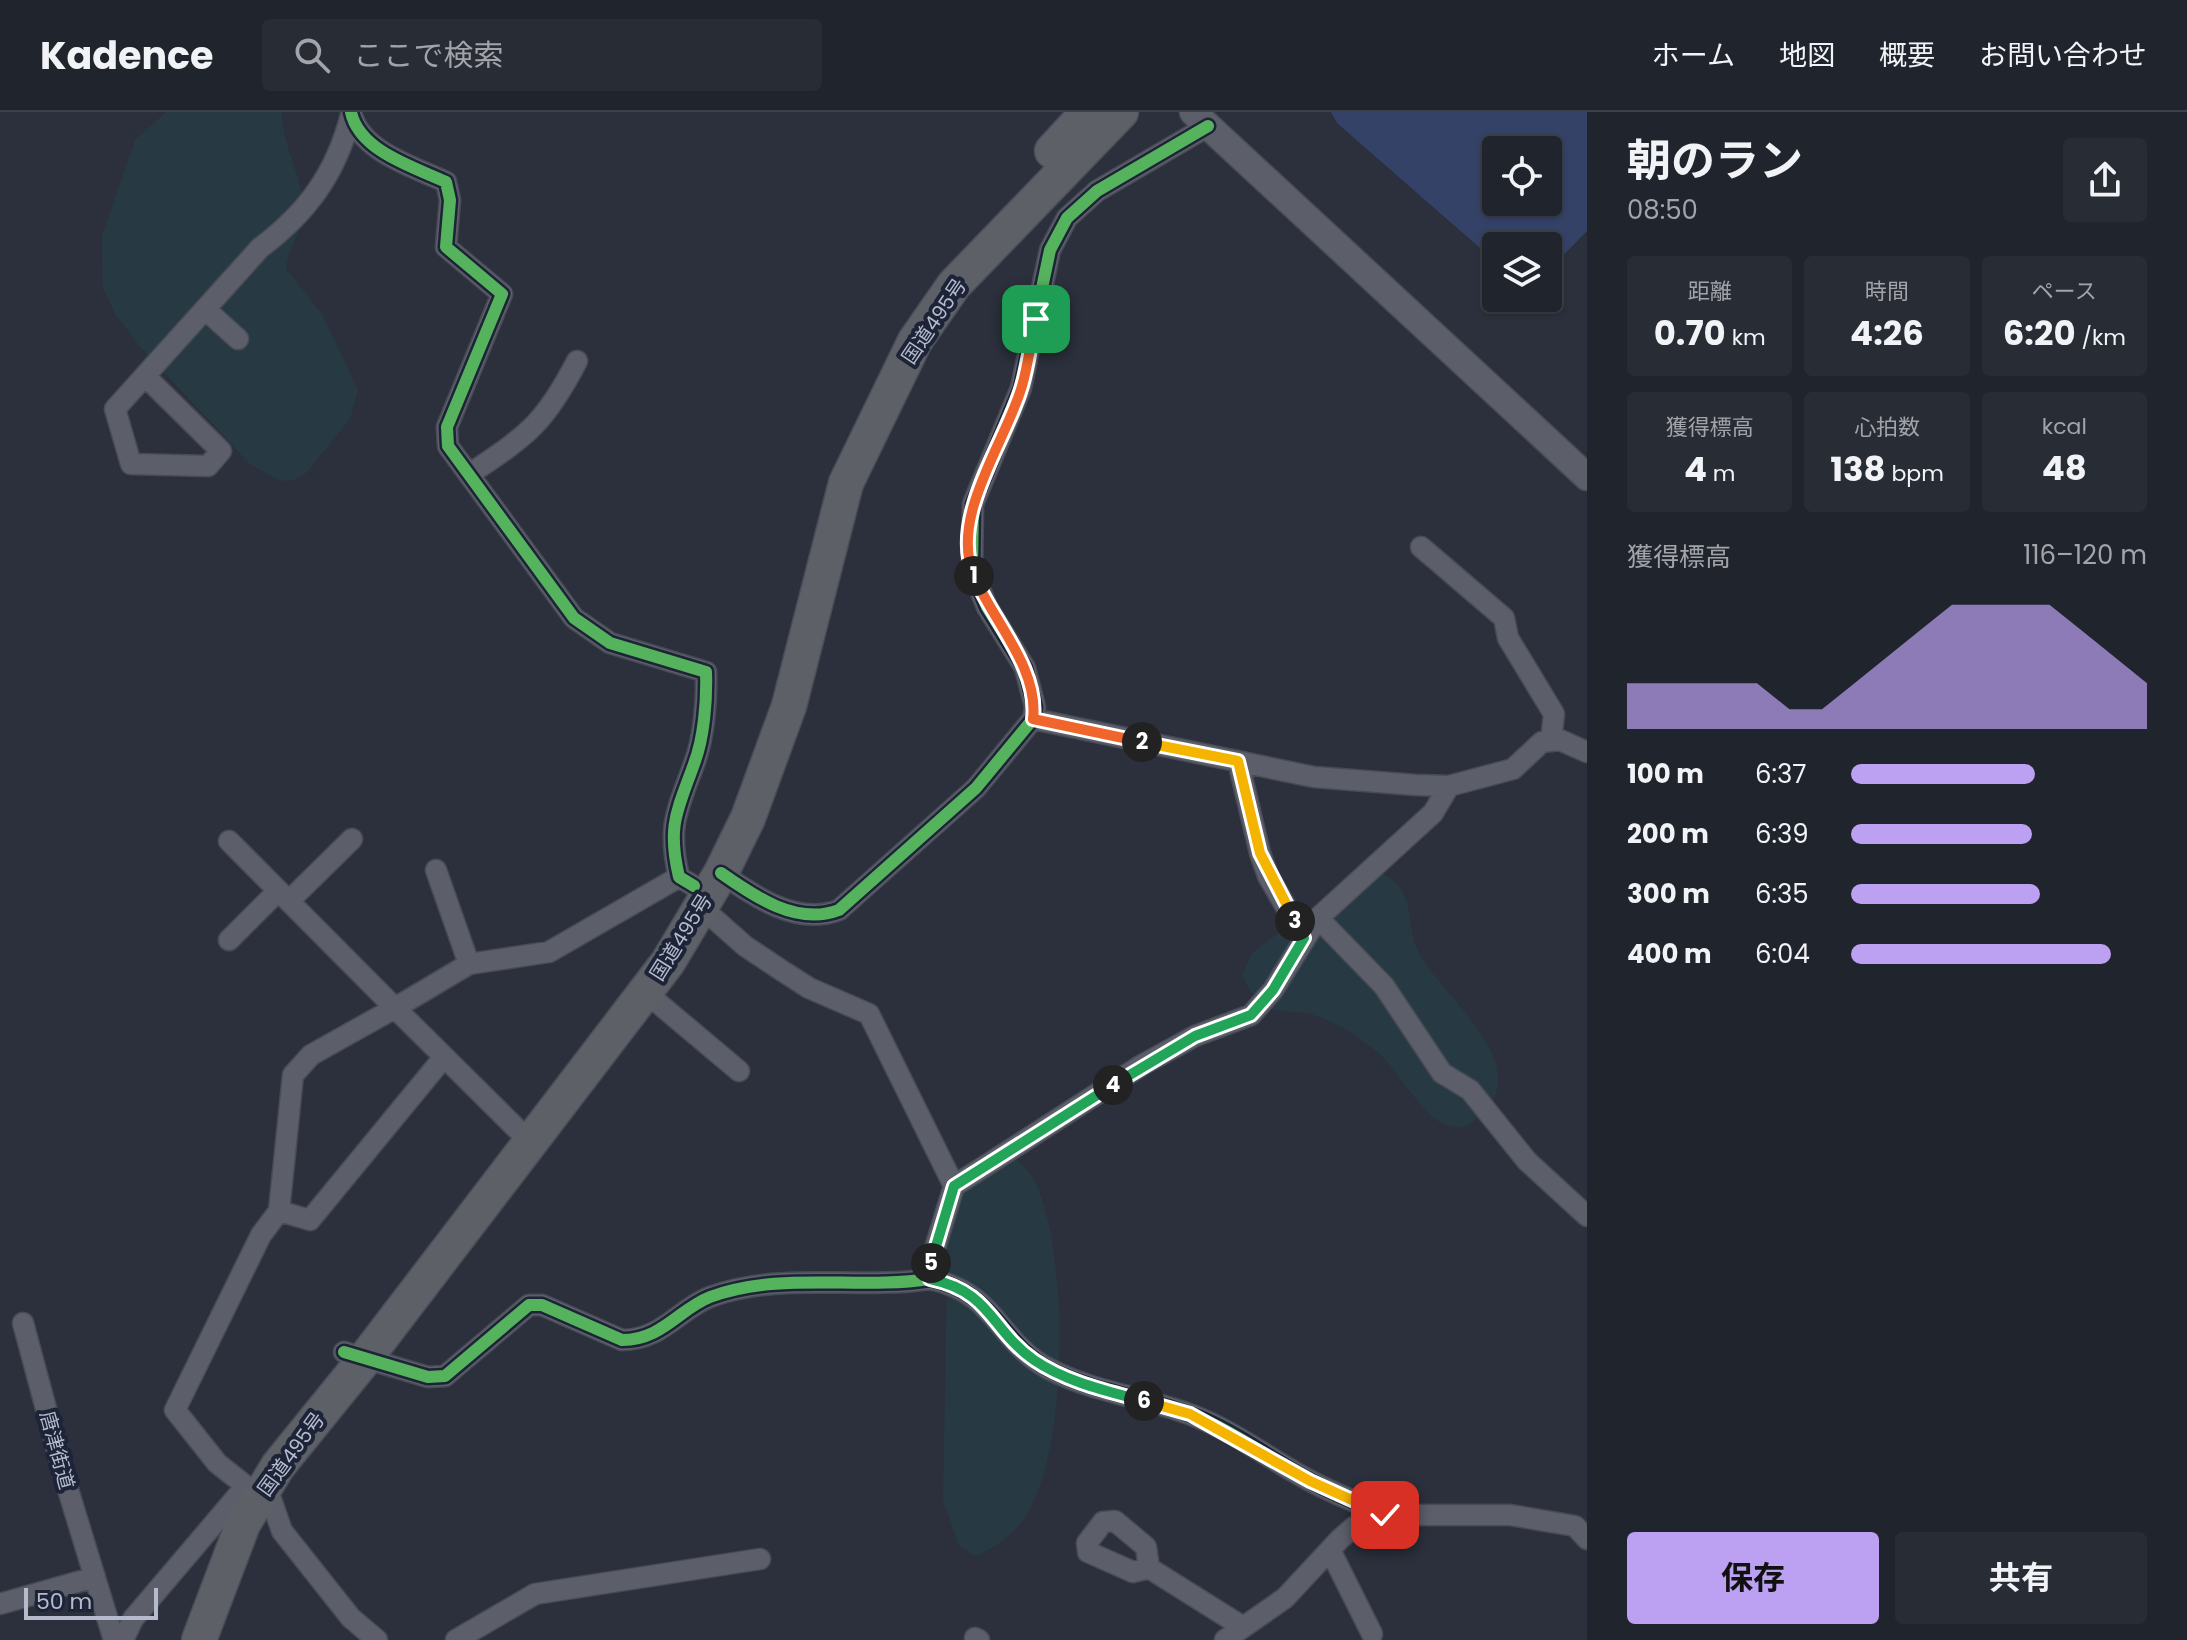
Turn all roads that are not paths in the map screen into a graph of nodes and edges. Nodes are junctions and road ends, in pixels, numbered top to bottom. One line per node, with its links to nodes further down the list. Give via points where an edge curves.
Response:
1 (1088, 112): 20 (highway, 国道495号, via 930,284 857,409 829,473 752,755)
2 (1121, 112): 20 (highway, 国道495号, via 954,285 915,341 846,483 789,706 748,818)
3 (351, 114): 5 (street, via 342,152 322,187); 9 (street, via 376,148 446,182 446,247 502,294 447,427 448,446)
4 (1200, 119): 10 (street); 12 (street, via 1067,218 1050,250 1021,388 973,504 972,570 987,607 1025,668)
5 (205, 309): 6 (street); 8 (street)
6 (238, 339)
7 (577, 361): 9 (street, via 555,404 530,433)
8 (145, 376): 8 (street, via 115,409 131,464 208,466 221,451)
9 (471, 473): 20 (street, via 574,618 610,643 706,672 695,762 680,793 671,843)
10 (1587, 477)
11 (1421, 547): 13 (street, via 1504,618 1508,638 1554,714)
12 (1033, 719): 15 (street); 20 (street, via 976,788 839,910 821,917 800,914)
13 (1551, 741): 14 (street); 16 (street, via 1542,742 1513,769)
14 (1587, 752)
15 (1238, 761): 16 (street, via 1314,777); 23 (street, via 1268,876)
16 (1449, 786): 22 (street, via 1433,813)
17 (352, 839): 21 (street)
18 (229, 841): 21 (street)
19 (436, 870): 25 (street)
20 (699, 886): 25 (street, via 549,952); 26 (highway, 国道495号, via 668,962); 30 (highway, 国道495号); 31 (street, via 745,946 809,988 869,1014)
21 (284, 896): 24 (street); 27 (street)
22 (1318, 918): 23 (street); 33 (street, via 1384,986 1442,1073 1470,1090 1527,1161)
23 (1304, 938): 31 (street, via 1251,1015 1195,1036 1142,1065)
24 (229, 940)
25 (469, 964): 27 (street)
26 (645, 992): 29 (street); 36 (highway, 国道495号)
27 (395, 1008): 28 (street); 32 (street, via 311,1055 293,1075)
28 (444, 1057): 30 (street); 32 (street, via 310,1220)
29 (739, 1071)
30 (517, 1129): 36 (highway, 国道495号)
31 (954, 1186): 34 (street)
32 (279, 1211): 37 (street, via 261,1235 175,1410 217,1463)
33 (1587, 1216)
34 (930, 1279): 36 (street, via 750,1285 705,1299 675,1322 635,1340 622,1340 542,1305 529,1305 445,1376 428,1377); 38 (street, via 974,1295 1032,1359 1051,1370 1190,1414 1310,1481)
35 (23, 1323): 43 (street, 唐津街道)
36 (354, 1356): 37 (highway, 国道495号)
37 (256, 1486): 48 (street, via 133,1619); 49 (highway, 国道495号, via 221,1527 196,1583); 50 (highway, 国道495号); 51 (street, via 282,1531 351,1618)
38 (1385, 1515): 39 (street, via 1510,1515); 40 (street, via 1354,1527)
39 (1583, 1526)
40 (1330, 1550): 45 (street, via 1285,1598); 46 (street)
41 (760, 1559): 52 (street, via 535,1594)
42 (1149, 1568): 45 (street)
43 (95, 1577): 44 (street); 47 (street, 唐津街道)
44 (0, 1604)
45 (1243, 1627): 53 (street)
46 (1372, 1634)
47 (114, 1640)
48 (123, 1640)
49 (183, 1640)
50 (199, 1640)
51 (377, 1640)
52 (456, 1640)
53 (1225, 1640)

